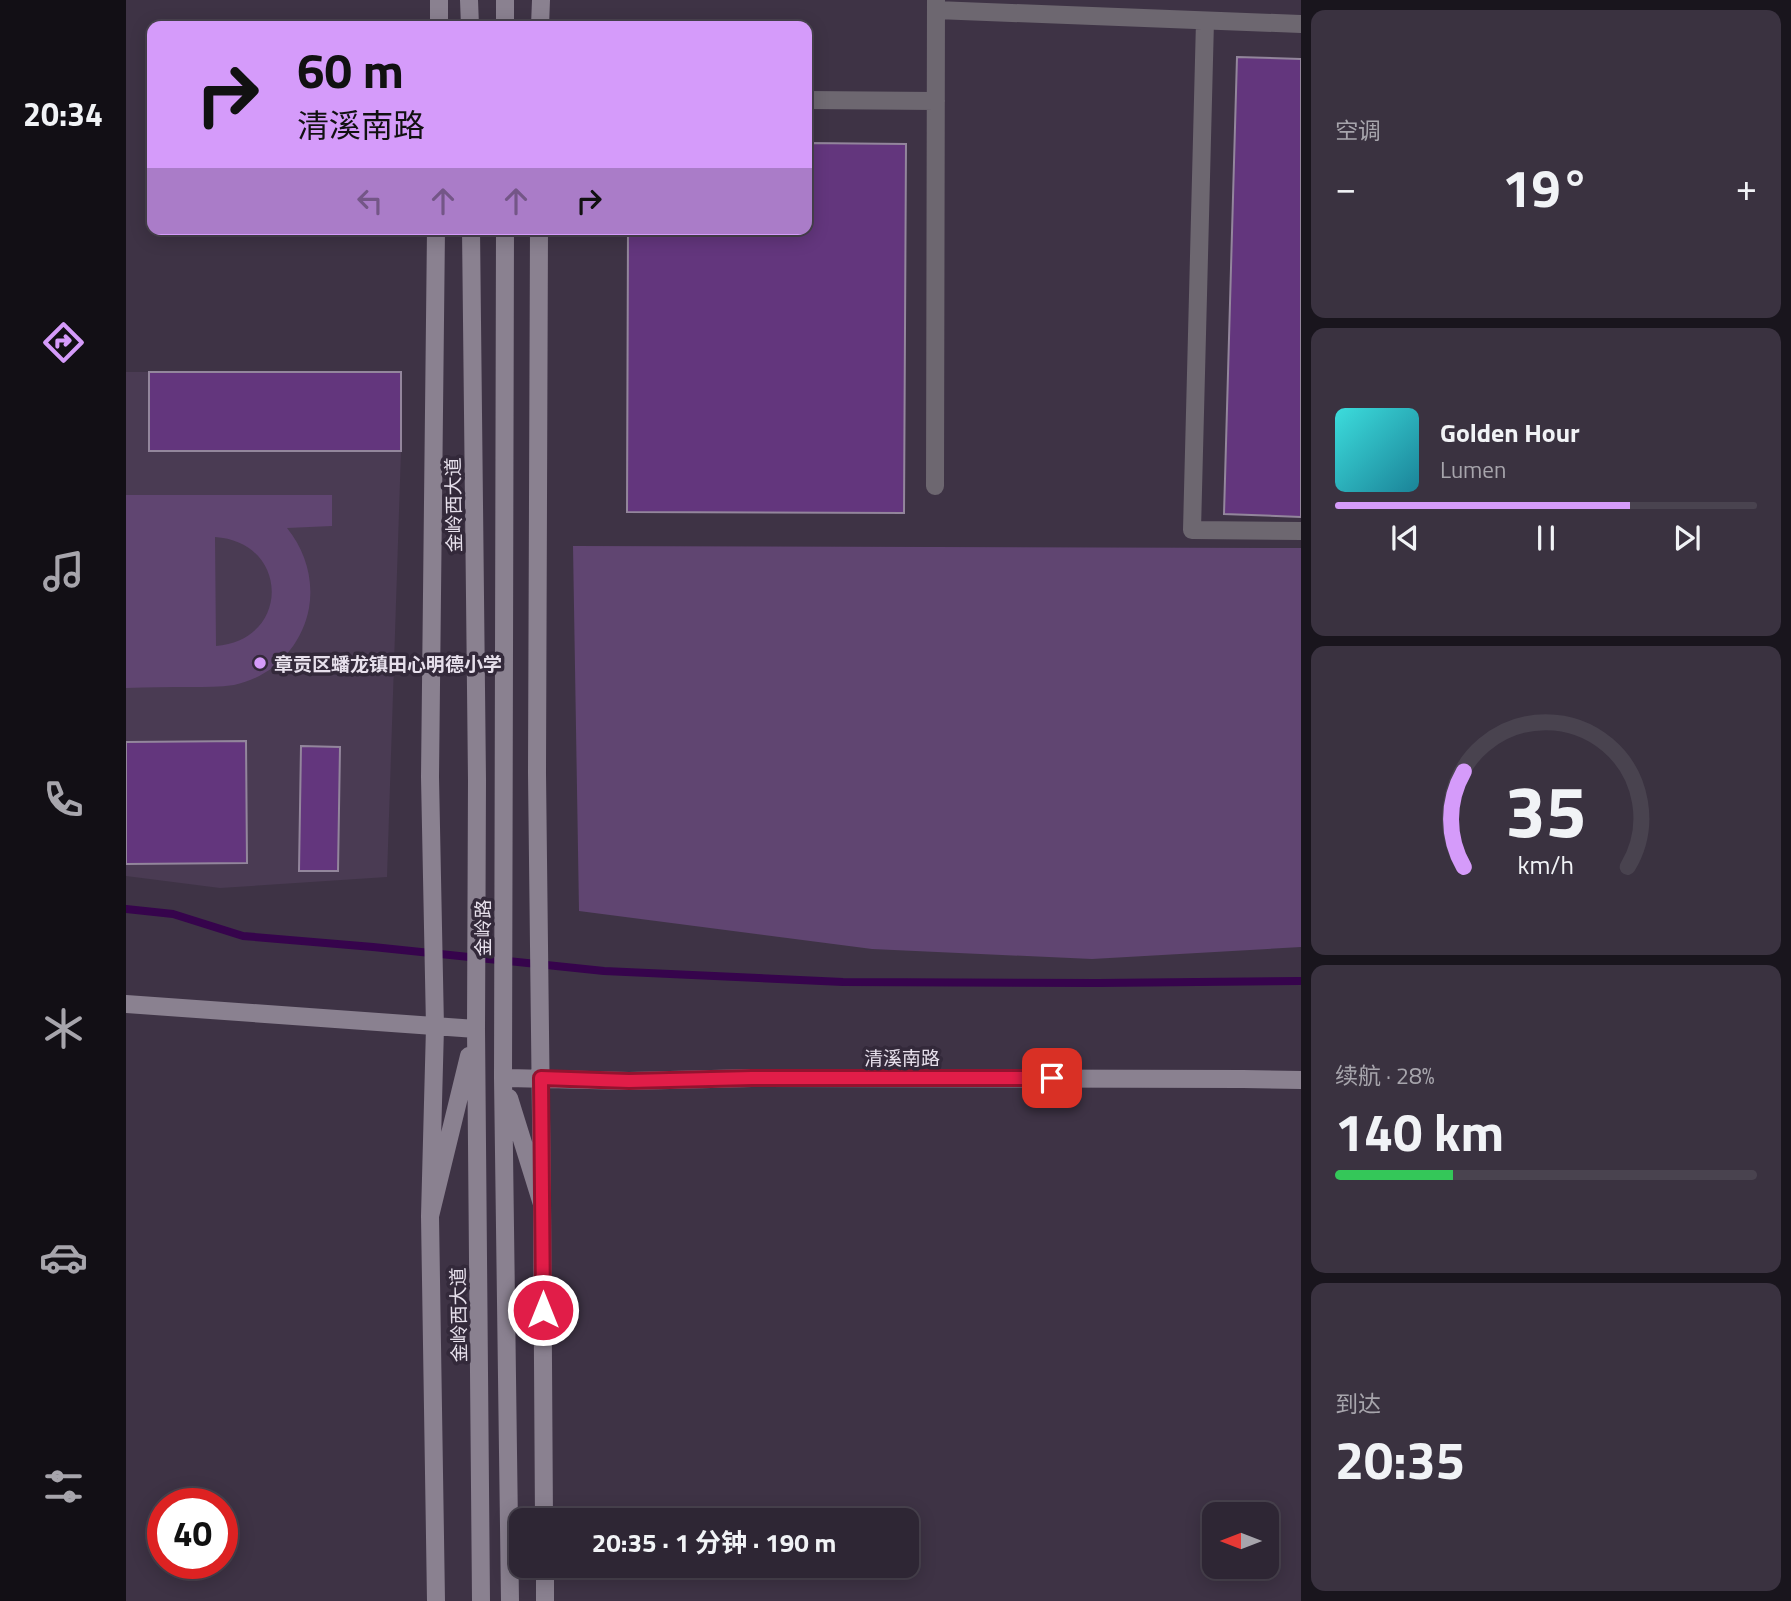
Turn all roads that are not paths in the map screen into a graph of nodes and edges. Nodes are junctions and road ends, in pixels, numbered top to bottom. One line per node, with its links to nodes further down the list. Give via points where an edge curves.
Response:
1 (439, 0): 7 (street)
2 (469, 0): 8 (street)
3 (505, 0): 9 (street)
4 (541, 0): 10 (street)
5 (936, 5): 6 (street); 13 (street)
6 (1205, 20): 11 (street); 19 (street, via 1192,530)
7 (439, 21)
8 (470, 21)
9 (505, 21)
10 (541, 21)
11 (1301, 24)
12 (812, 100): 13 (street)
13 (936, 101): 18 (street)
14 (436, 235): 22 (street, via 430,777)
15 (471, 235): 20 (street, 金岭西大道)
16 (505, 235): 24 (street, 金岭路)
17 (540, 235): 25 (street, via 537,774)
18 (935, 486)
19 (1301, 531)
20 (477, 780): 23 (street, 金岭路)
21 (126, 1004): 22 (street)
22 (435, 1027): 23 (street); 28 (street)
23 (476, 1029): 28 (street); 32 (street, 金岭西大道)
24 (503, 1078): 25 (street, 清溪南路); 27 (street); 33 (street)
25 (541, 1078): 26 (street, 清溪南路); 27 (street)
26 (1301, 1080)
27 (542, 1204): 29 (street)
28 (430, 1216): 31 (street)
29 (544, 1508)
30 (545, 1578): 34 (street)
31 (436, 1601)
32 (481, 1601)
33 (510, 1601)
34 (545, 1601)

